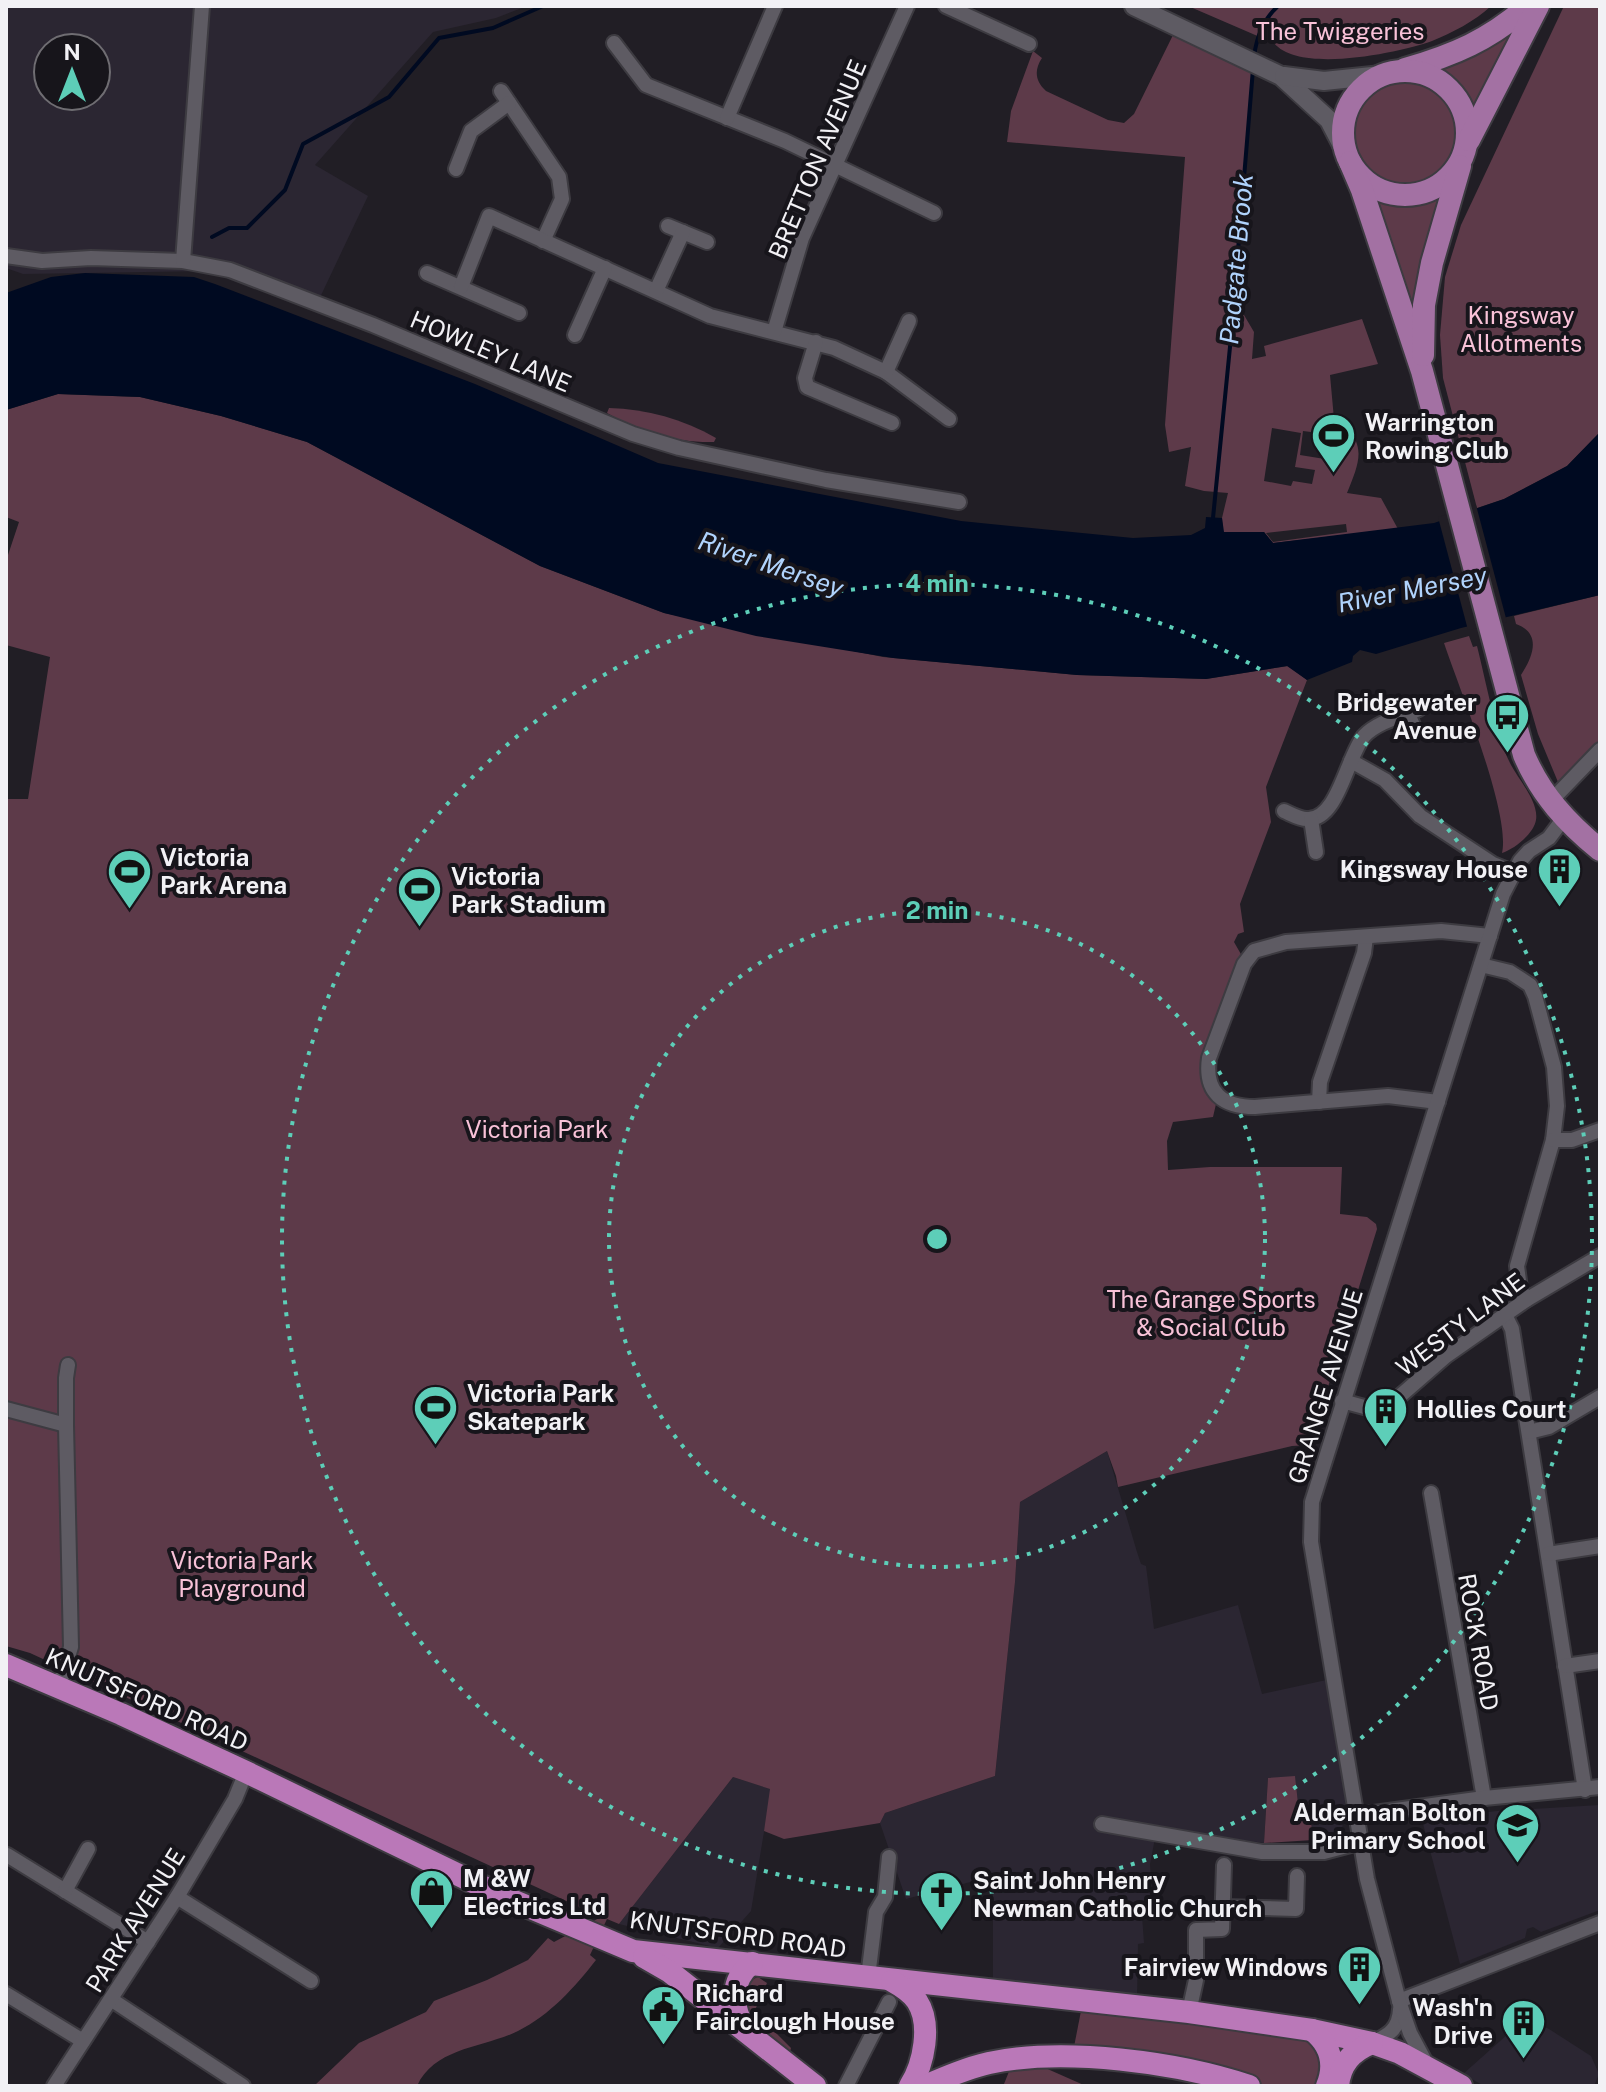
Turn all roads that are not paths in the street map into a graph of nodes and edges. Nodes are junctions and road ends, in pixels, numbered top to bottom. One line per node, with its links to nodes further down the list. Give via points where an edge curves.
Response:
1 (202, 6): 23 (street)
2 (775, 6): 12 (street)
3 (907, 6): 15 (street, BRETTON AVENUE)
4 (946, 6): 9 (street)
5 (1134, 6): 11 (street)
6 (1528, 6): 10 (main road, via 1485,39 1449,57)
7 (1538, 6): 13 (main road)
8 (614, 43): 12 (street, via 646,85)
9 (1029, 44)
10 (1389, 73): 11 (street, via 1324,81); 13 (main road, via 1425,75 1450,90 1467,124); 14 (main road, via 1354,97 1344,122)
11 (1277, 74): 14 (street, via 1329,120)
12 (727, 118): 15 (street)
13 (1465, 151): 14 (main road, via 1452,174 1436,187 1408,195 1378,190); 33 (main road, via 1432,263 1424,305)
14 (1347, 156): 33 (main road)
15 (835, 165): 17 (street); 30 (street, BRETTON AVENUE, via 802,238)
16 (456, 169): 20 (street, via 471,131 505,97 559,177 562,199)
17 (934, 213)
18 (668, 226): 19 (street)
19 (683, 232): 21 (street); 27 (street)
20 (543, 241): 24 (street); 26 (street, via 489,216)
21 (707, 242)
22 (6, 256): 23 (street, HOWLEY LANE)
23 (183, 261): 37 (street, HOWLEY LANE, via 258,280 633,434 826,480)
24 (605, 268): 27 (street); 31 (street)
25 (427, 273): 26 (street)
26 (461, 287): 28 (street)
27 (656, 291): 30 (street, via 710,316)
28 (519, 313)
29 (909, 321): 34 (street)
30 (774, 332): 32 (street)
31 (575, 335)
32 (816, 342): 34 (street); 36 (street, via 807,387)
33 (1422, 371): 41 (main road, via 1524,755)
34 (886, 372): 35 (street)
35 (949, 419)
36 (892, 423)
37 (959, 502)
38 (1416, 732): 40 (street, via 1414,711 1368,732)
39 (1600, 750): 41 (street, GRANGE AVENUE)
40 (1351, 761): 43 (street, via 1328,810); 46 (street, via 1385,780 1420,816)
41 (1557, 810): 44 (main road); 46 (street, GRANGE AVENUE, via 1549,838 1529,851)
42 (1284, 811): 43 (street)
43 (1311, 819): 45 (street)
44 (1600, 850)
45 (1316, 852)
46 (1513, 872): 47 (street, GRANGE AVENUE)
47 (1490, 936): 48 (street, via 1441,931); 49 (street, GRANGE AVENUE)
48 (1366, 937): 50 (street, via 1320,1082); 50 (street, via 1286,942 1254,951 1244,964 1209,1058 1209,1081 1228,1103 1255,1107)
49 (1481, 965): 51 (street, GRANGE AVENUE); 53 (street, via 1518,976 1535,996 1554,1067)
50 (1319, 1102): 51 (street, via 1388,1096)
51 (1438, 1102): 59 (street, GRANGE AVENUE)
52 (1600, 1130): 53 (street)
53 (1553, 1140): 55 (street, via 1519,1255 1518,1281)
54 (1600, 1256): 55 (street, WESTY LANE)
55 (1526, 1300): 56 (street, WESTY LANE)
56 (1505, 1315): 59 (street, WESTY LANE, via 1392,1403 1368,1408); 62 (street, via 1512,1329)
57 (68, 1365): 61 (street)
58 (1600, 1397): 62 (street, via 1549,1427)
59 (1342, 1401): 73 (street, GRANGE AVENUE, via 1314,1490 1310,1532)
60 (6, 1409): 61 (street)
61 (66, 1425): 69 (street, via 71,1647)
62 (1529, 1432): 65 (street)
63 (1431, 1493): 72 (street, ROCK ROAD)
64 (1600, 1546): 65 (street)
65 (1548, 1554): 68 (street)
66 (1600, 1661): 68 (street)
67 (6, 1665): 69 (highway, KNUTSFORD ROAD)
68 (1565, 1666): 71 (street)
69 (59, 1686): 70 (highway, KNUTSFORD ROAD)
70 (246, 1772): 82 (street, PARK AVENUE); 86 (highway, KNUTSFORD ROAD, via 450,1872)
71 (1593, 1789): 72 (street)
72 (1484, 1798): 73 (street)
73 (1359, 1815): 75 (street, GRANGE AVENUE)
74 (1102, 1824): 75 (street, via 1262,1852 1324,1852)
75 (1362, 1842): 93 (street, GRANGE AVENUE)
76 (88, 1849): 81 (street)
77 (7, 1855): 81 (street)
78 (889, 1857): 88 (street)
79 (1224, 1865): 83 (street)
80 (1297, 1876): 83 (street, via 1296,1909)
81 (65, 1891): 85 (street)
82 (177, 1897): 85 (street, PARK AVENUE); 89 (street)
83 (1222, 1907): 94 (street, via 1222,1929 1196,1930 1196,1980)
84 (1600, 1923): 93 (street)
85 (148, 1942): 92 (street, PARK AVENUE)
86 (633, 1951): 87 (highway, KNUTSFORD ROAD); 95 (highway)
87 (752, 1963): 88 (highway, KNUTSFORD ROAD); 95 (highway, via 744,1969 734,1995)
88 (868, 1977): 90 (highway, KNUTSFORD ROAD)
89 (311, 1981)
90 (890, 1991): 94 (highway, KNUTSFORD ROAD); 103 (street); 104 (highway, via 917,2000 924,2019 922,2056)
91 (6, 1994): 97 (street)
92 (112, 2000): 97 (street, PARK AVENUE); 101 (street)
93 (1399, 2001): 98 (street, via 1396,2027); 99 (street, GRANGE AVENUE)
94 (1189, 2012): 96 (highway, KNUTSFORD ROAD)
95 (746, 2030): 102 (highway)
96 (1312, 2030): 98 (highway, KNUTSFORD ROAD); 107 (highway, via 1329,2051)
97 (83, 2041): 100 (street, PARK AVENUE)
98 (1372, 2043): 99 (highway, KNUTSFORD ROAD); 108 (highway, via 1347,2059)
99 (1428, 2066): 109 (highway, KNUTSFORD ROAD)
100 (54, 2086)
101 (243, 2086)
102 (814, 2086)
103 (846, 2086)
104 (910, 2086)
105 (925, 2086): 106 (highway, via 991,2063 1072,2057 1184,2070)
106 (1249, 2086)
107 (1327, 2086)
108 (1338, 2086)
109 (1461, 2086)

